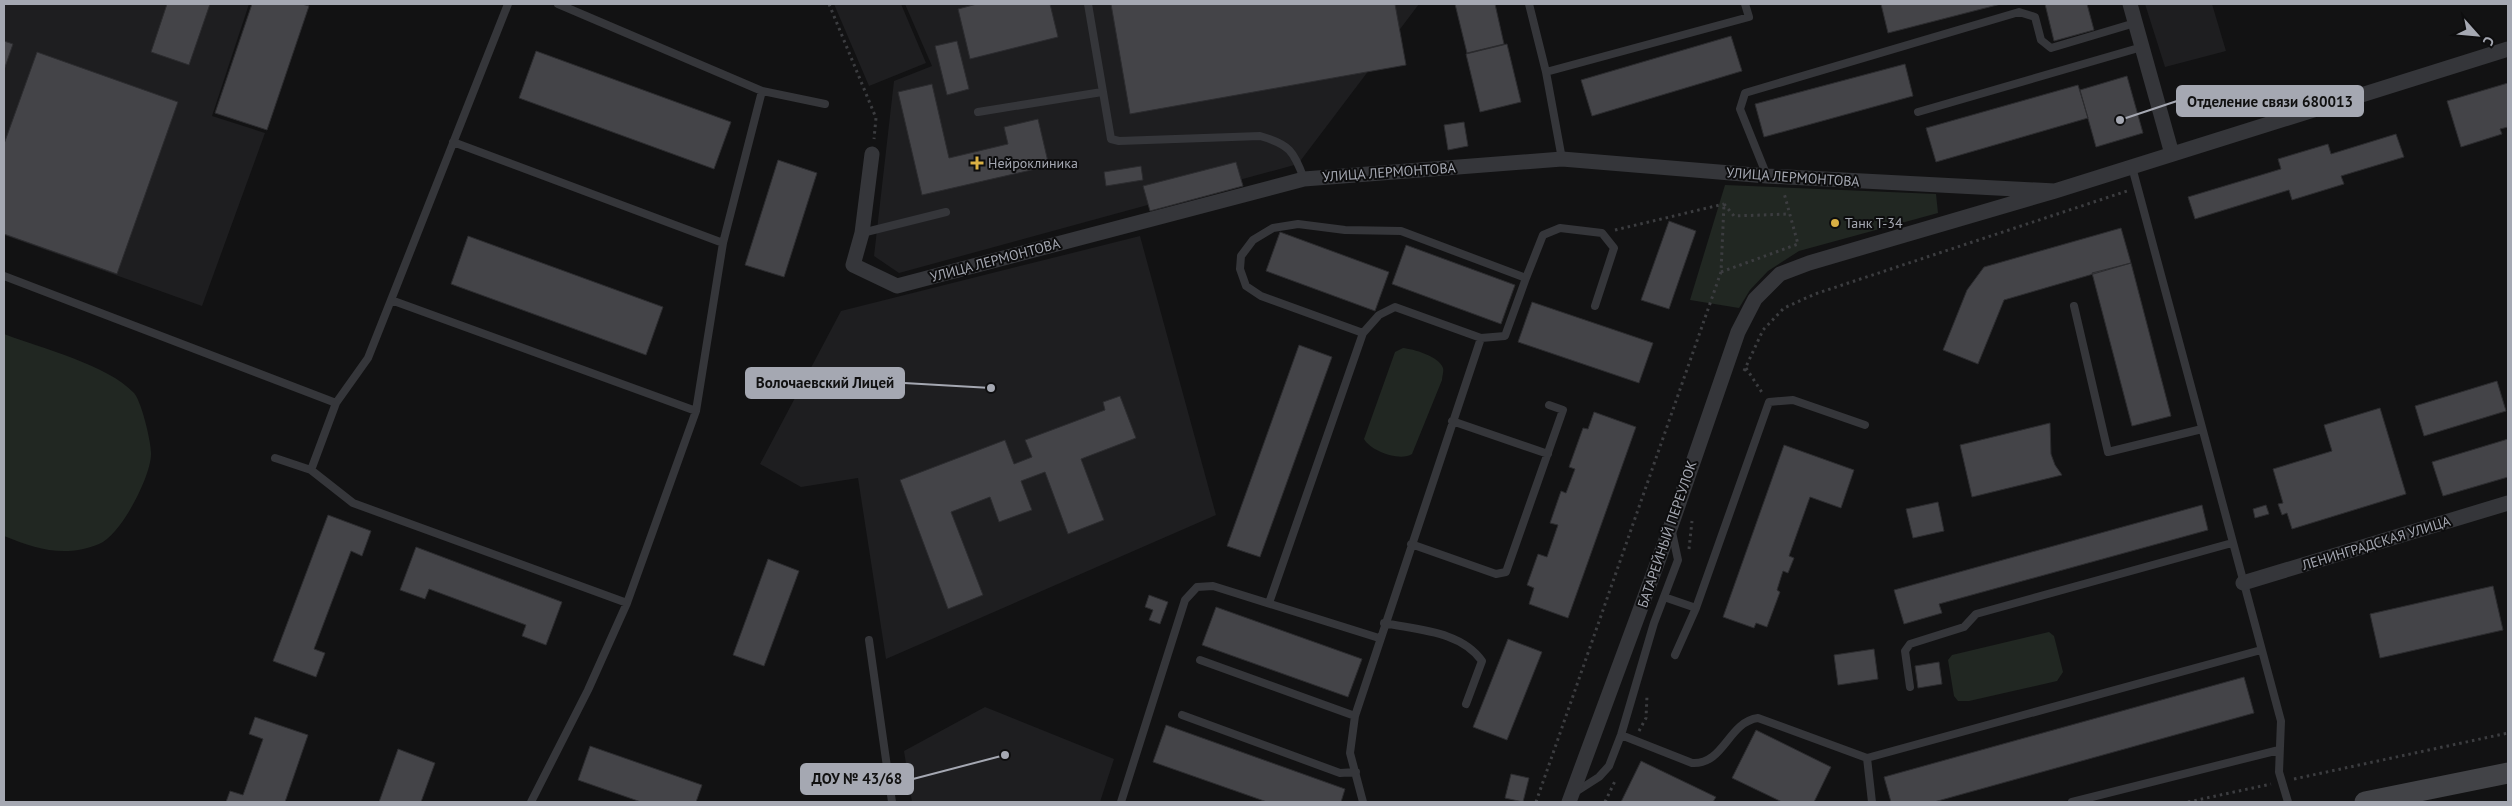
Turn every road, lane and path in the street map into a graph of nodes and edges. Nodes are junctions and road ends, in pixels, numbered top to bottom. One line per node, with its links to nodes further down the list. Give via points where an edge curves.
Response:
1 (508, 4): 17 (lane)
2 (558, 4): 12 (lane)
3 (829, 4): 18 (path, via 876,118)
4 (1088, 4): 13 (lane)
5 (1529, 4): 11 (lane)
6 (1745, 4): 11 (lane, via 1749,17)
7 (2130, 4): 8 (street)
8 (2136, 23): 9 (street); 22 (lane, via 2051,48 2041,40 2035,17 2019,12 1745,93 1740,109)
9 (2142, 47): 16 (lane); 19 (street)
10 (2508, 49): 19 (street, УЛИЦА ЛЕРМОНТОВА)
11 (1546, 72): 20 (lane)
12 (762, 91): 14 (lane); 32 (lane)
13 (1102, 92): 15 (lane); 24 (lane, via 1109,135 1115,141 1260,136 1289,148)
14 (824, 104)
15 (978, 112)
16 (1918, 112)
17 (453, 142): 32 (lane); 37 (lane)
18 (872, 154): 31 (street, УЛИЦА ЛЕРМОНТОВА)
19 (2172, 154): 21 (street, УЛИЦА ЛЕРМОНТОВА)
20 (1562, 159): 22 (street, УЛИЦА ЛЕРМОНТОВА); 24 (street, УЛИЦА ЛЕРМОНТОВА)
21 (2132, 166): 25 (lane); 26 (street, УЛИЦА ЛЕРМОНТОВА)
22 (1767, 176): 23 (street, УЛИЦА ЛЕРМОНТОВА)
23 (1783, 177): 26 (street, УЛИЦА ЛЕРМОНТОВА); 29 (path, via 1784,199)
24 (1304, 179): 31 (street, УЛИЦА ЛЕРМОНТОВА, via 897,286 853,265)
25 (2137, 188): 42 (path, via 1815,294 1784,308 1762,330); 50 (lane)
26 (2055, 191): 34 (street, УЛИЦА ЛЕРМОНТОВА)
27 (1724, 204): 29 (path, via 1734,216); 30 (path); 33 (path)
28 (946, 212): 31 (lane)
29 (1789, 214): 33 (path, via 1798,244)
30 (1602, 233): 36 (lane, via 1560,228 1543,235); 38 (lane, via 1614,248)
31 (862, 234)
32 (723, 243): 47 (lane)
33 (1721, 272): 85 (path)
34 (1780, 274): 55 (street, БАТАРЕЙНЫЙ ПЕРЕУЛОК, via 1755,299 1738,332)
35 (4, 276): 45 (lane)
36 (1526, 278): 40 (lane, via 1401,231 1345,230 1298,224 1273,228 1253,240 1241,256 1240,269 1246,286 1262,296); 41 (lane, via 1505,336)
37 (391, 300): 45 (lane, via 368,358); 47 (lane)
38 (1595, 306)
39 (2074, 306): 50 (lane, via 2108,452)
40 (1363, 333): 41 (lane, via 1379,315 1395,307); 61 (lane)
41 (1481, 338): 48 (lane)
42 (1746, 367): 43 (path); 44 (path)
43 (1743, 374)
44 (1769, 402): 49 (lane, via 1792,400); 62 (lane)
45 (336, 403): 53 (lane)
46 (1549, 405): 51 (lane, via 1563,410)
47 (696, 411): 60 (lane)
48 (1452, 421): 51 (lane); 57 (lane)
49 (1865, 425)
50 (2202, 429): 56 (lane)
51 (1548, 454): 57 (lane, via 1506,572 1496,574)
52 (275, 458): 53 (lane)
53 (311, 470): 60 (lane, via 353,503)
54 (2508, 502): 58 (street, ЛЕНИНГРАДСКАЯ УЛИЦА)
55 (1671, 526): 59 (lane, via 1678,560); 80 (street, БАТАРЕЙНЫЙ ПЕРЕУЛОК)
56 (2232, 543): 58 (lane); 69 (lane, via 1976,614 1964,627 1910,644 1905,651)
57 (1411, 544): 63 (lane)
58 (2243, 583): 66 (lane)
59 (1664, 597): 62 (lane); 74 (lane)
60 (627, 603): 81 (lane, via 588,690)
61 (1269, 603): 64 (lane); 83 (lane, via 1213,586 1197,587 1185,600)
62 (1696, 608): 67 (lane)
63 (1384, 623): 64 (lane); 70 (lane, via 1450,636 1475,651 1482,661)
64 (1379, 638): 72 (lane)
65 (869, 640): 82 (lane)
66 (2261, 650): 75 (lane, via 2281,721); 76 (lane)
67 (1675, 655)
68 (1200, 660): 72 (lane)
69 (1910, 686)
70 (1466, 704)
71 (1182, 715): 77 (lane, via 1340,773)
72 (1355, 716): 77 (lane, via 1350,753)
73 (2508, 733): 79 (path)
74 (1621, 735): 76 (lane, via 1692,763 1703,764 1713,758 1742,723 1758,718); 80 (lane, via 1608,766 1599,777)
75 (2279, 750): 79 (lane); 87 (lane)
76 (1867, 758): 86 (lane)
77 (1356, 772): 84 (lane)
78 (2508, 773): 90 (main road)
79 (2282, 782): 88 (path); 89 (lane)
80 (1570, 798)
81 (530, 802)
82 (892, 802)
83 (1121, 802)
84 (1363, 802)
85 (1536, 802)
86 (1872, 802)
87 (2072, 802)
88 (2188, 802)
89 (2288, 802)
90 (2365, 802)

